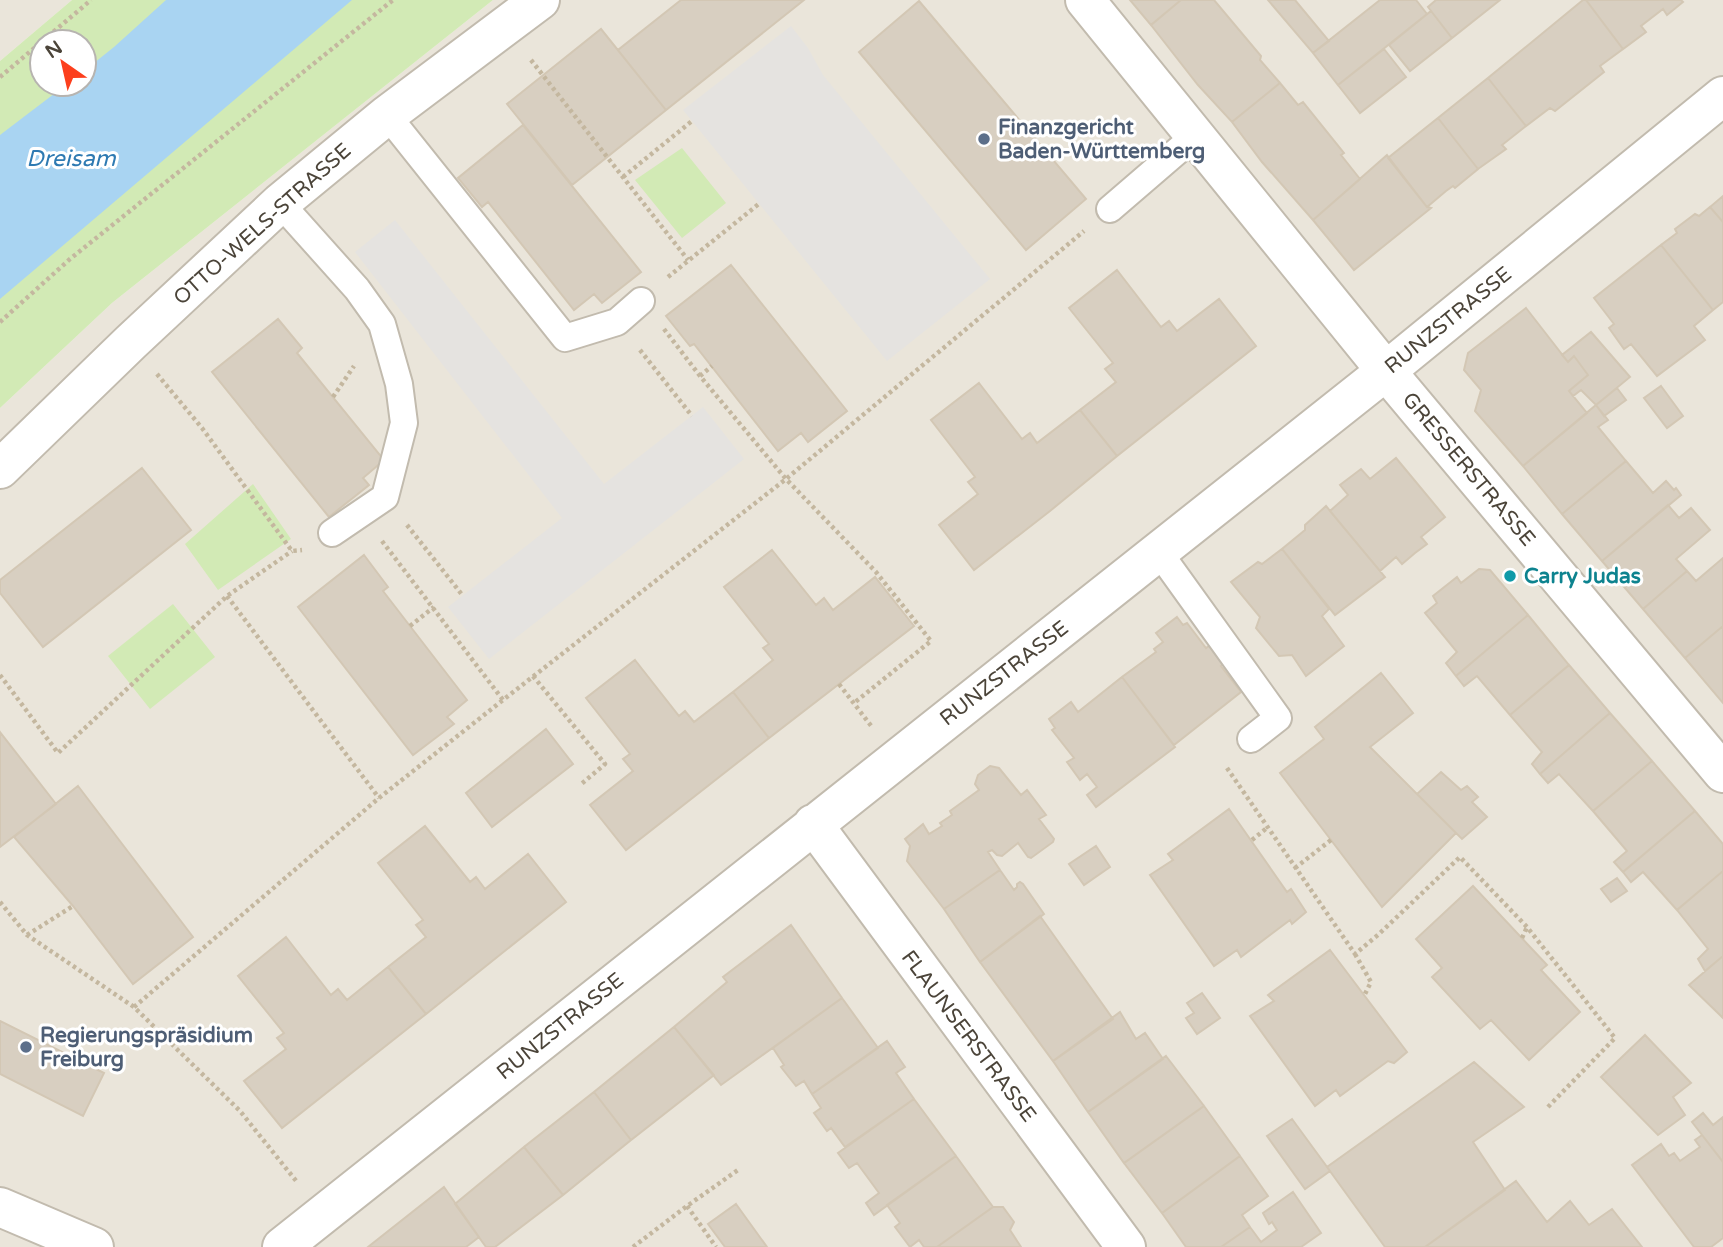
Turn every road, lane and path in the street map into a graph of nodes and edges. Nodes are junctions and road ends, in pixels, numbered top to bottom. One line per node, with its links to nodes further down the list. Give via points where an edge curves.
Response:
1 (91, 0): 6 (path)
2 (393, 0): 18 (path, via 70,259)
3 (540, 0): 8 (street, OTTO-WELS-STRASSE)
4 (1085, 0): 10 (street, GRESSERSTRASSE)
5 (543, 75): 11 (path)
6 (0, 77)
7 (1723, 96): 22 (street, RUNZSTRASSE)
8 (387, 115): 12 (street, OTTO-WELS-STRASSE); 19 (lane, via 565,338)
9 (692, 121): 11 (path)
10 (1196, 135): 14 (lane); 22 (street, GRESSERSTRASSE)
11 (623, 177): 15 (path)
12 (280, 203): 20 (street, OTTO-WELS-STRASSE); 27 (lane, via 382,324 399,384 404,423)
13 (760, 203): 15 (path)
14 (1110, 209): 26 (path)
15 (688, 260): 16 (path)
16 (663, 282)
17 (641, 301): 19 (lane); 23 (path)
18 (0, 322)
19 (617, 322): 24 (path)
20 (131, 342): 25 (street, OTTO-WELS-STRASSE); 31 (path, via 202,428)
21 (712, 366): 23 (path)
22 (1386, 371): 32 (street, RUNZSTRASSE); 44 (street, GRESSERSTRASSE)
23 (700, 376): 26 (path)
24 (692, 416)
25 (0, 468)
26 (786, 479): 38 (path); 41 (path, via 876,572 931,641)
27 (385, 497): 28 (lane); 34 (path)
28 (360, 512): 29 (lane); 35 (path)
29 (332, 533)
30 (304, 549): 31 (path)
31 (292, 551): 33 (path)
32 (1158, 551): 42 (lane, via 1279,718); 43 (street, RUNZSTRASSE)
33 (227, 596): 37 (path, via 58,753); 46 (path)
34 (463, 596)
35 (434, 607): 36 (path); 40 (path)
36 (410, 626)
37 (0, 675)
38 (533, 676): 40 (path); 45 (path, via 605,764)
39 (839, 684): 41 (path)
40 (503, 700): 46 (path)
41 (854, 703): 43 (path)
42 (1251, 739): 48 (path, via 1223,763)
43 (895, 759): 47 (street, RUNZSTRASSE)
44 (1723, 773)
45 (580, 785)
46 (379, 798): 59 (path)
47 (813, 824): 64 (street, RUNZSTRASSE); 69 (street, FLAUNSERSTRASSE)
48 (1268, 827): 49 (path); 51 (path)
49 (1252, 840)
50 (1331, 840): 51 (path)
51 (1295, 868): 57 (path)
52 (0, 902): 55 (path)
53 (73, 906): 55 (path)
54 (1527, 927): 56 (path); 57 (path, via 1460,857); 60 (path, via 1615,1038)
55 (27, 935): 59 (path)
56 (1522, 938)
57 (1354, 954): 58 (path, via 1371,982)
58 (1364, 996)
59 (134, 1007): 64 (path, via 240,1111)
60 (1546, 1109)
61 (738, 1170): 62 (path)
62 (687, 1206): 67 (path); 68 (path)
63 (0, 1207): 65 (street)
64 (323, 1214): 66 (street, RUNZSTRASSE)
65 (94, 1247)
66 (282, 1247)
67 (633, 1247)
68 (716, 1247)
69 (1126, 1247)

